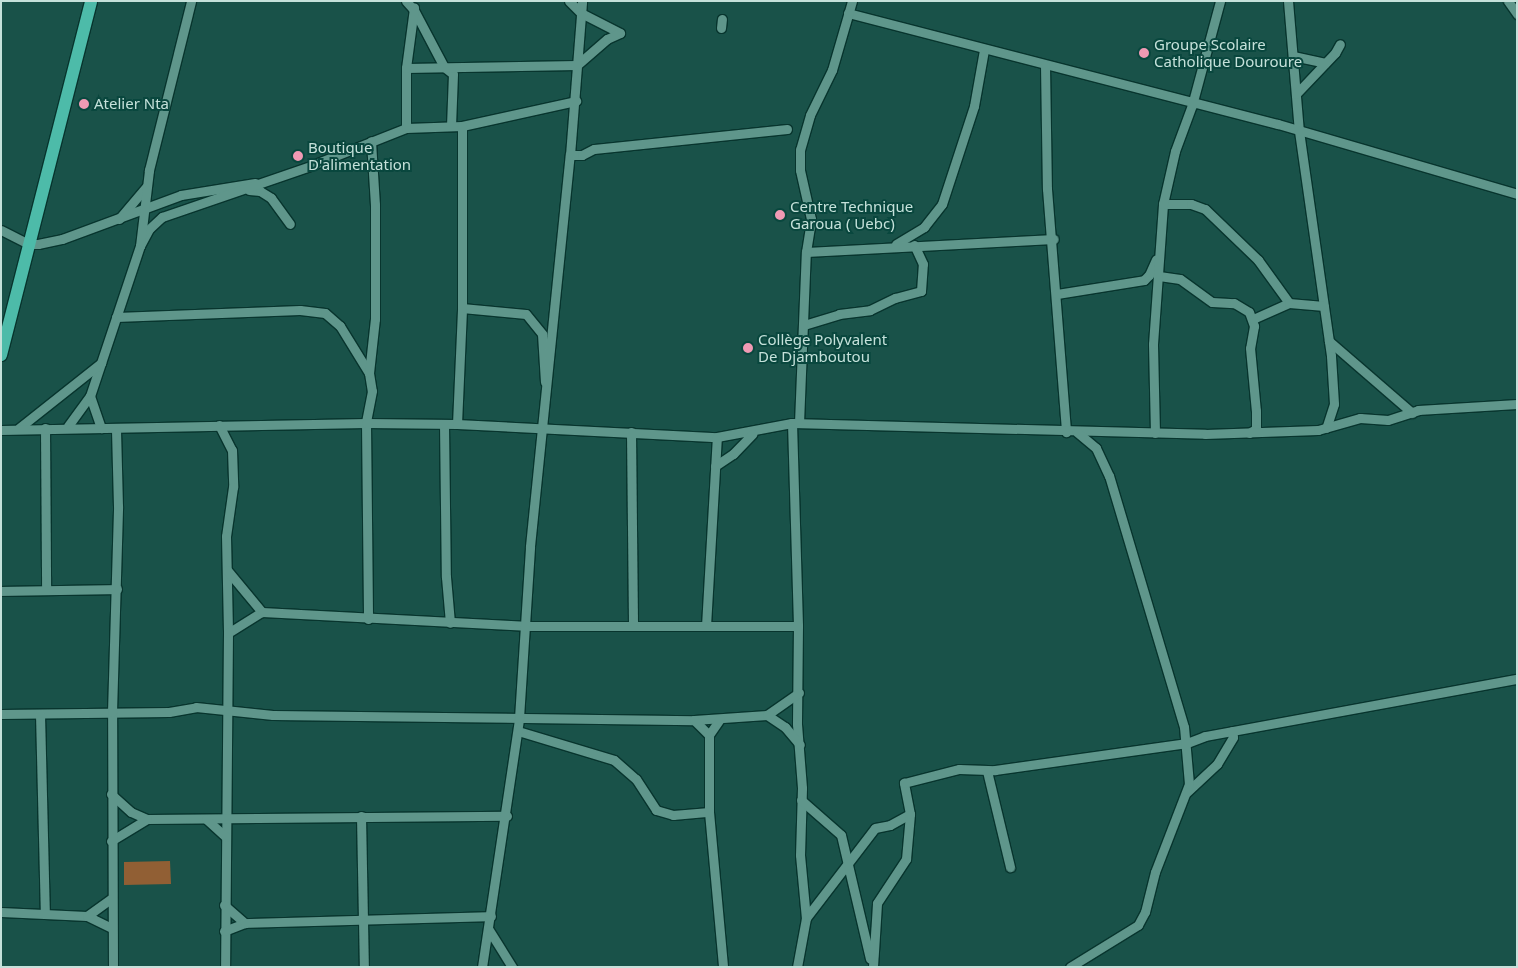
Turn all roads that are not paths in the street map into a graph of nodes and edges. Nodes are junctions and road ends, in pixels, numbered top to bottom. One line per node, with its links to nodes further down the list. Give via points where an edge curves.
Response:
1 (91, 1): 44 (main road)
2 (192, 1): 35 (street)
3 (406, 1): 11 (street)
4 (569, 1): 13 (street)
5 (582, 1): 13 (street)
6 (852, 1): 14 (street)
7 (1220, 1): 26 (street)
8 (1288, 1): 18 (street)
9 (1508, 1): 15 (street)
10 (1516, 1): 12 (street)
11 (414, 6): 22 (street); 23 (street)
12 (1517, 10)
13 (581, 13): 20 (street); 20 (street, via 620,33 594,49)
14 (848, 13): 17 (street); 48 (street, via 832,70 802,134 800,170 811,219)
15 (1517, 14)
16 (1340, 44): 19 (street)
17 (984, 50): 21 (street); 47 (street, via 974,106 942,204 924,227)
18 (1293, 56): 19 (street); 24 (street)
19 (1324, 63): 24 (street)
20 (577, 65): 22 (street); 25 (street)
21 (1045, 65): 26 (street); 43 (street, via 1047,189)
22 (444, 67): 23 (street); 27 (street, via 453,74)
23 (406, 68): 29 (street)
24 (1296, 94): 31 (street)
25 (576, 101): 28 (street); 33 (street)
26 (1192, 105): 31 (street); 38 (street, via 1175,151)
27 (451, 125): 28 (street); 29 (street)
28 (462, 126): 54 (street)
29 (406, 128): 32 (street)
30 (787, 129): 33 (street, via 594,149 582,155)
31 (1299, 131): 37 (street); 53 (street)
32 (371, 141): 34 (street); 61 (street, via 375,309)
33 (570, 155): 62 (street)
34 (262, 183): 36 (street); 39 (street, via 239,183 181,195)
35 (146, 186): 39 (street); 40 (street)
36 (242, 191): 41 (street, via 260,191 271,198); 46 (street, via 162,217 149,229)
37 (1517, 194)
38 (1162, 204): 49 (street); 52 (street, via 1191,204 1205,209 1258,260)
39 (143, 210): 40 (street); 46 (street)
40 (118, 219): 44 (street, via 62,239)
41 (290, 224)
42 (1, 230): 44 (street)
43 (1054, 239): 45 (street); 51 (street)
44 (29, 244): 59 (main road)
45 (914, 245): 47 (street); 57 (street, via 923,264 921,291 870,310 839,314)
46 (140, 246): 55 (street)
47 (892, 246): 48 (street)
48 (806, 252): 57 (street)
49 (1157, 254): 50 (street); 51 (street, via 1144,280)
50 (1159, 276): 56 (street, via 1180,279 1212,302 1242,306); 82 (street, via 1153,344)
51 (1057, 294): 80 (street)
52 (1290, 303): 53 (street); 56 (street)
53 (1324, 306): 58 (street)
54 (462, 308): 62 (street, via 526,314 542,334); 69 (street)
55 (116, 317): 60 (street); 61 (street, via 300,310 324,313 340,326)
56 (1253, 319): 83 (street, via 1250,348 1256,429)
57 (804, 325): 67 (street)
58 (1329, 341): 65 (street); 77 (street, via 1334,413)
59 (2, 350)
60 (101, 363): 63 (street); 72 (street)
61 (369, 373): 66 (street, via 372,399)
62 (547, 394): 76 (street)
63 (90, 396): 71 (street); 74 (street)
64 (1517, 404): 65 (street)
65 (1412, 413): 77 (street, via 1388,420 1360,418)
66 (366, 423): 68 (street); 70 (street); 92 (street)
67 (796, 423): 80 (street); 84 (street); 85 (street); 97 (street)
68 (444, 424): 69 (street); 93 (street, via 446,578)
69 (457, 424): 76 (street)
70 (219, 425): 75 (street); 87 (street, via 232,450 233,487 226,536)
71 (68, 426): 73 (street); 74 (street)
72 (19, 428): 73 (street); 78 (street)
73 (45, 428): 88 (street)
74 (101, 428): 75 (street)
75 (116, 428): 89 (street)
76 (542, 428): 79 (street); 94 (street)
77 (1326, 428): 83 (street)
78 (1, 430)
79 (631, 432): 85 (street); 95 (street)
80 (1066, 432): 81 (street)
81 (1077, 432): 82 (street); 112 (street, via 1096,448 1109,476)
82 (1156, 433): 83 (street)
83 (1249, 433)
84 (752, 434): 85 (street); 86 (street)
85 (717, 438): 86 (street)
86 (715, 466): 96 (street)
87 (226, 568): 91 (street, via 243,593); 98 (street)
88 (46, 589): 89 (street); 90 (street)
89 (117, 589): 102 (street)
90 (1, 591)
91 (262, 612): 92 (street); 98 (street)
92 (368, 619): 93 (street)
93 (450, 623): 94 (street)
94 (525, 626): 95 (street); 106 (street)
95 (633, 626): 96 (street)
96 (706, 626): 97 (street)
97 (798, 626): 100 (street)
98 (228, 632): 101 (street)
99 (1517, 679): 109 (street)
100 (799, 693): 105 (street); 113 (street, via 796,724)
101 (227, 709): 102 (street, via 196,707 169,712); 106 (street, via 273,715); 123 (street)
102 (112, 712): 104 (street); 116 (street)
103 (1, 714): 104 (street)
104 (40, 714): 132 (street)
105 (767, 715): 107 (street); 113 (street, via 785,727)
106 (520, 718): 108 (street); 110 (street)
107 (720, 719): 108 (street); 111 (street)
108 (694, 720): 111 (street)
109 (1232, 730): 112 (street); 115 (street, via 1233,737 1217,764)
110 (518, 731): 118 (street, via 614,760 636,778 656,810 673,815); 121 (street)
111 (709, 735): 118 (street)
112 (1187, 743): 114 (street); 115 (street)
113 (800, 746): 117 (street)
114 (987, 771): 119 (street, via 959,769 904,784); 128 (street)
115 (1187, 792): 149 (street, via 1138,925)
116 (112, 794): 124 (street, via 131,812); 126 (street)
117 (802, 800): 127 (street, via 841,835); 135 (street, via 800,855)
118 (709, 812): 146 (street)
119 (910, 814): 127 (street, via 890,825 875,828); 148 (street, via 906,859 877,903)
120 (361, 816): 121 (street); 123 (street); 136 (street)
121 (507, 816): 134 (street)
122 (206, 818): 123 (street); 124 (street); 125 (street)
123 (226, 818): 125 (street)
124 (146, 819): 126 (street)
125 (226, 837): 130 (street)
126 (112, 841): 129 (street)
127 (848, 862): 135 (street); 148 (street)
128 (1010, 867)
129 (112, 898): 133 (street); 138 (street)
130 (224, 905): 137 (street); 140 (street)
131 (1, 912): 132 (street)
132 (45, 913): 133 (street)
133 (87, 916): 138 (street)
134 (491, 916): 136 (street); 139 (street)
135 (806, 918): 147 (street)
136 (364, 920): 137 (street); 143 (street)
137 (245, 923): 140 (street)
138 (112, 928): 141 (street)
139 (488, 930): 144 (street); 145 (street)
140 (224, 931): 142 (street)
141 (113, 967)
142 (225, 967)
143 (364, 967)
144 (482, 967)
145 (512, 967)
146 (723, 967)
147 (797, 967)
148 (873, 967)
149 (1070, 967)

